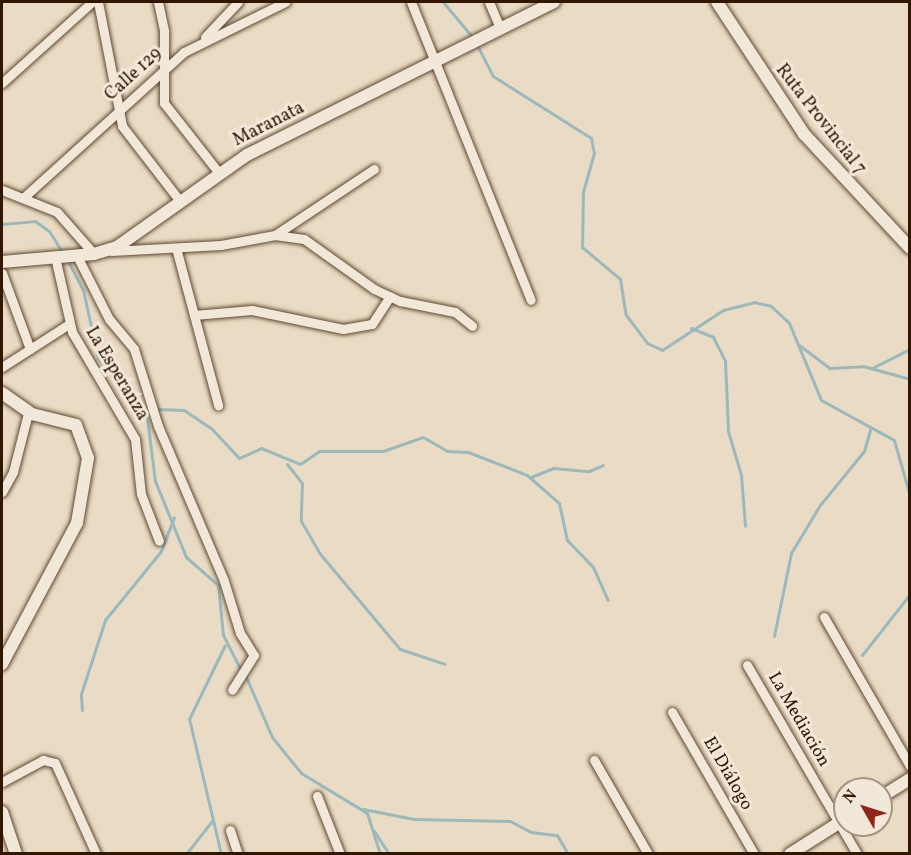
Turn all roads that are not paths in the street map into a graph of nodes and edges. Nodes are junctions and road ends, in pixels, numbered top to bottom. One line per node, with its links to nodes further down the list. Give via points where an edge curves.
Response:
1 (92, 2): 14 (street)
2 (98, 2): 15 (street)
3 (158, 2): 13 (street)
4 (238, 2): 11 (street)
5 (285, 2): 11 (street, Calle 129)
6 (411, 2): 12 (street)
7 (489, 2): 10 (street)
8 (554, 2): 10 (street, Maranata)
9 (717, 2): 23 (street, Ruta Provincial 7, via 804,134)
10 (500, 28): 12 (street, Maranata)
11 (202, 41): 13 (street, Calle 129)
12 (434, 62): 17 (street, Maranata); 30 (street)
13 (163, 71): 15 (street, Calle 129); 17 (street, via 167,110)
14 (2, 83)
15 (118, 112): 19 (street, Calle 129); 20 (street, via 125,133)
16 (374, 169): 21 (street)
17 (219, 173): 20 (street, Maranata)
18 (2, 190): 19 (street)
19 (23, 198): 24 (street, via 64,217)
20 (180, 201): 24 (street, Maranata)
21 (275, 235): 22 (street); 29 (street, via 304,239)
22 (176, 248): 24 (street); 31 (street)
23 (909, 248)
24 (100, 253): 25 (street, Maranata)
25 (77, 256): 26 (street, Maranata); 44 (street, via 109,320 134,349 158,426 224,581 240,633 254,655)
26 (55, 257): 27 (street, Maranata); 32 (street, La Esperanza)
27 (2, 262)
28 (2, 273): 34 (street)
29 (390, 296): 31 (street, via 372,324 343,329 252,310); 33 (street, via 455,312)
30 (531, 300)
31 (194, 315): 37 (street)
32 (69, 324): 34 (street); 40 (street, La Esperanza, via 132,430 141,494)
33 (472, 326)
34 (30, 349): 35 (street)
35 (2, 367)
36 (2, 393): 38 (street)
37 (218, 405)
38 (28, 413): 39 (street, via 14,472); 42 (street, via 67,420 80,430 88,458 85,488 77,524)
39 (2, 492)
40 (159, 541)
41 (825, 617): 47 (street)
42 (2, 664)
43 (747, 665): 52 (street, La Mediación)
44 (232, 690)
45 (672, 712): 62 (street, El Diálogo)
46 (594, 760): 61 (street)
47 (909, 766)
48 (909, 779): 50 (street)
49 (2, 782): 58 (street, via 51,760)
50 (893, 789)
51 (317, 796): 60 (street)
52 (833, 806)
53 (2, 812): 57 (street)
54 (833, 827): 63 (street)
55 (230, 830): 59 (street)
56 (849, 837): 64 (street, La Mediación)
57 (16, 854)
58 (96, 854)
59 (238, 854)
60 (340, 854)
61 (648, 854)
62 (754, 854)
63 (790, 854)
64 (856, 854)

